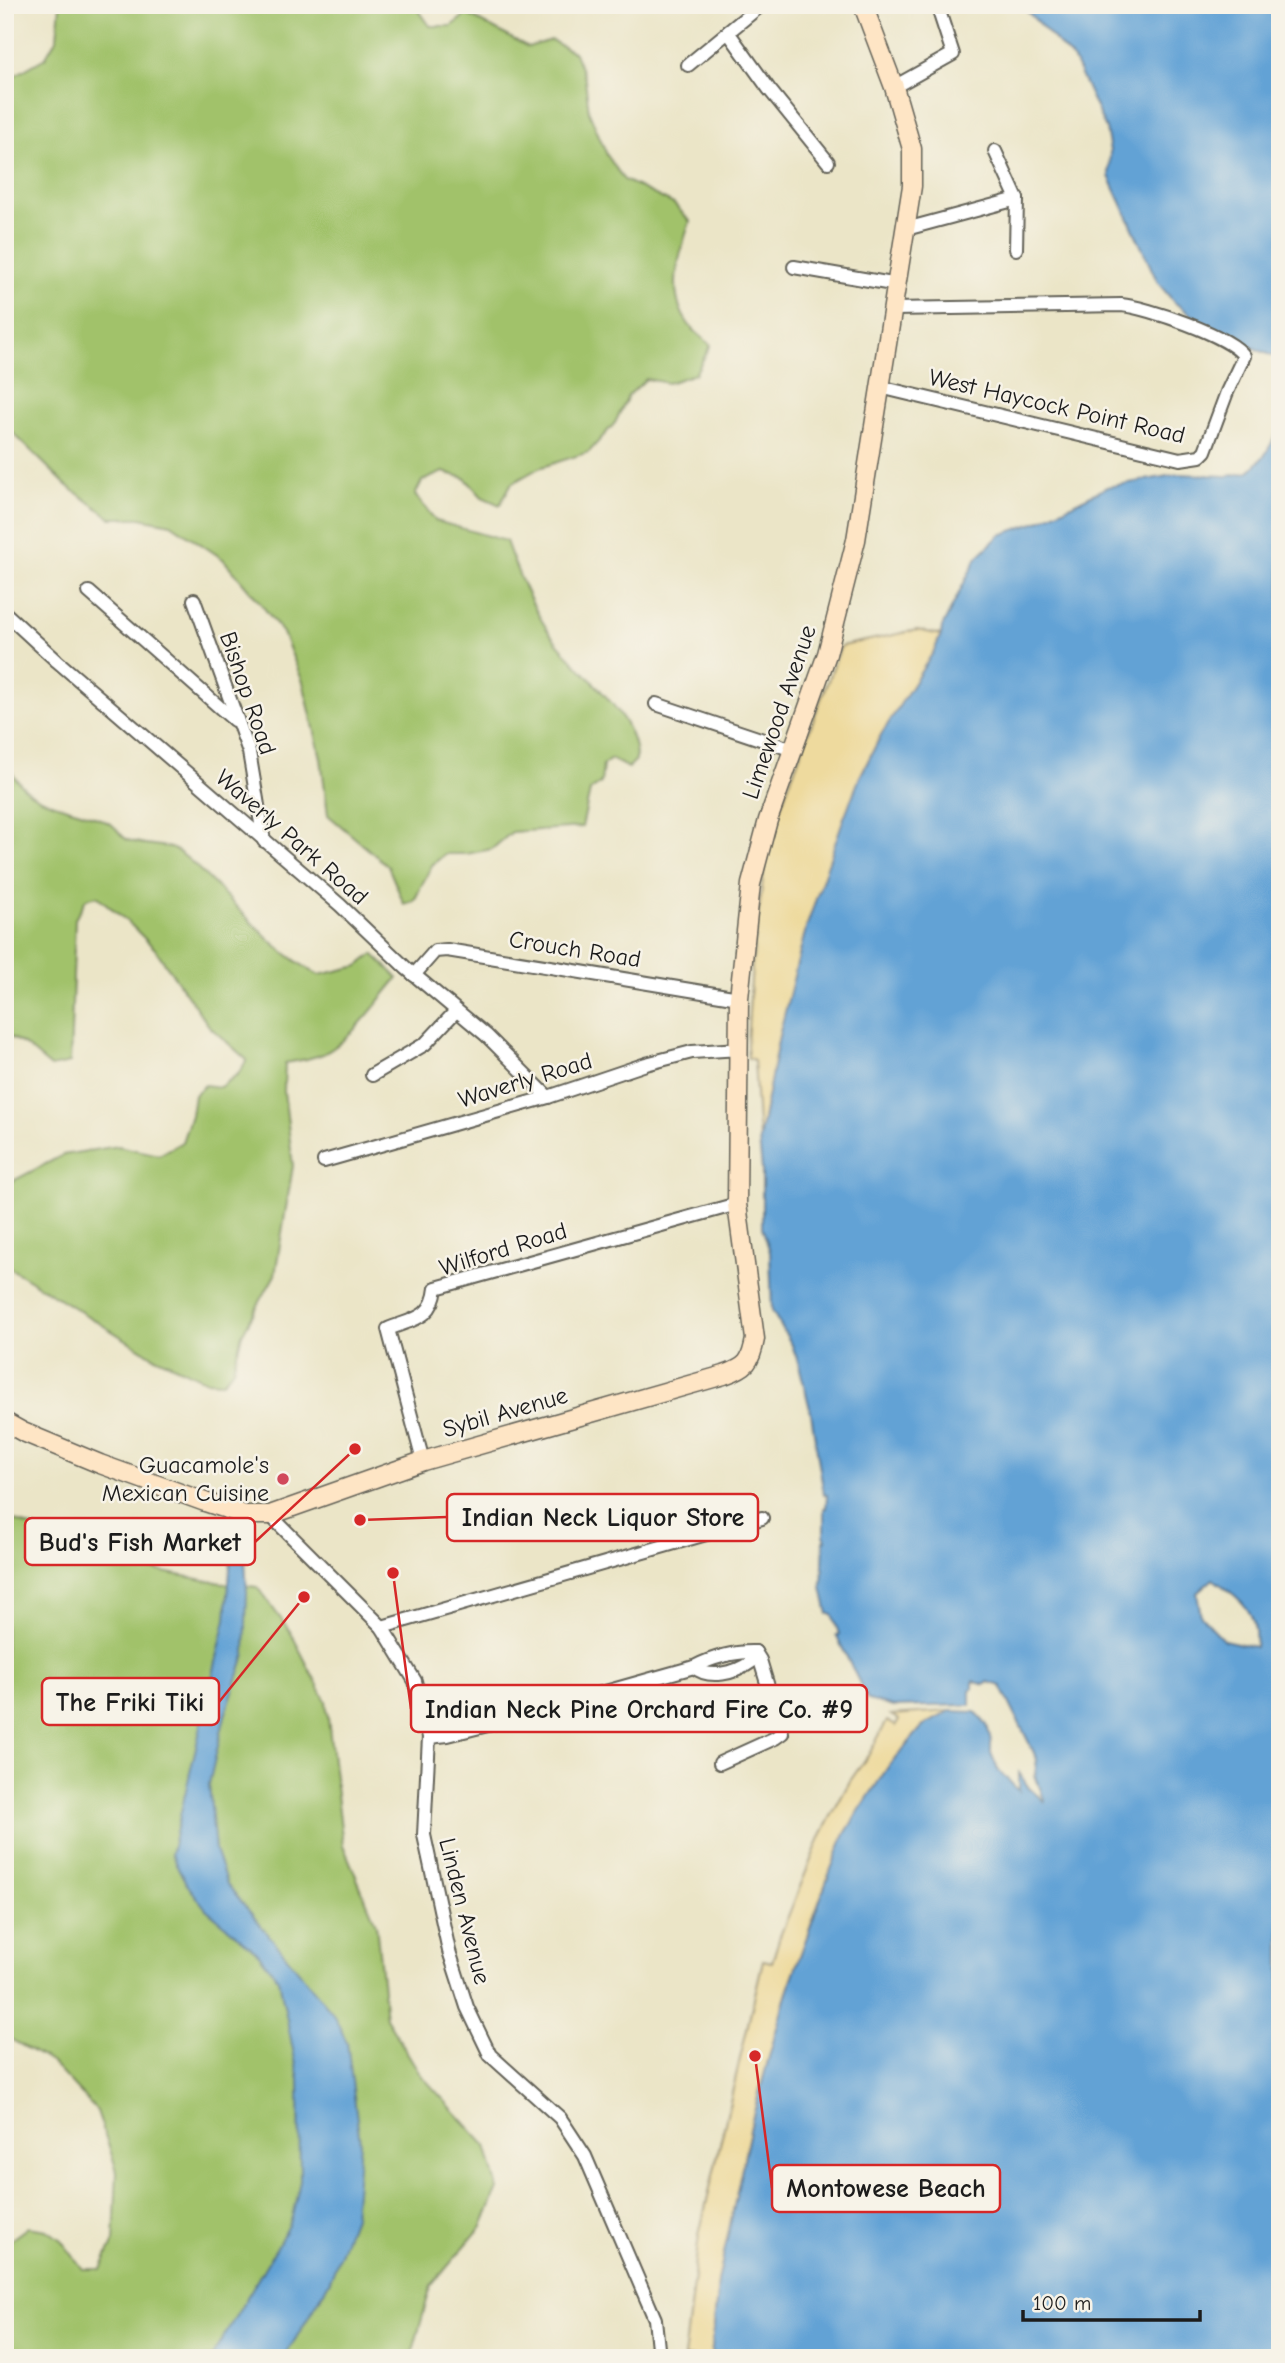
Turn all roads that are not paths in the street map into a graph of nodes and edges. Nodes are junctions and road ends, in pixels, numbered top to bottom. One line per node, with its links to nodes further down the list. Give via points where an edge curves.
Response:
1 (761, 5): 4 (street)
2 (863, 5): 6 (main road, Limewood Avenue)
3 (937, 5): 6 (street, via 953,54)
4 (728, 32): 5 (street); 8 (street)
5 (688, 65)
6 (894, 87): 10 (main road, Limewood Avenue, via 912,149)
7 (995, 151): 9 (street)
8 (828, 162)
9 (1017, 199): 10 (street); 11 (street)
10 (906, 229): 13 (main road, Limewood Avenue)
11 (1016, 249)
12 (794, 268): 13 (street)
13 (898, 285): 14 (main road, Limewood Avenue)
14 (893, 309): 15 (main road, Limewood Avenue); 15 (street, West Haycock Point Road, via 1138,307 1219,339 1240,349 1244,356 1205,451 1180,459)
15 (880, 387): 21 (main road, Limewood Avenue, via 856,540 827,654)
16 (89, 592): 20 (street)
17 (194, 600): 20 (street, Bishop Road)
18 (5, 613): 22 (street, Waverly Park Road)
19 (656, 704): 21 (street)
20 (237, 723): 22 (street, Bishop Road, via 249,752)
21 (793, 750): 24 (main road, Limewood Avenue, via 751,884)
22 (264, 841): 23 (street, Waverly Park Road)
23 (414, 975): 24 (street, Crouch Road, via 435,951 447,950); 25 (street, Waverly Park Road)
24 (739, 998): 26 (main road, Limewood Avenue)
25 (456, 1012): 27 (street, via 425,1044); 28 (street, Waverly Park Road)
26 (740, 1049): 28 (street, Waverly Road, via 692,1052); 30 (main road, Limewood Avenue)
27 (372, 1075)
28 (548, 1097): 29 (street, Waverly Road)
29 (324, 1161)
30 (737, 1204): 31 (main road, Limewood Avenue, via 755,1339); 33 (street, Wilford Road, via 436,1288 428,1313 388,1329)
31 (752, 1358): 33 (main road, Sybil Avenue, via 724,1375)
32 (5, 1422): 34 (main road, Sybil Avenue, via 100,1464 237,1512)
33 (423, 1461): 34 (main road, Sybil Avenue)
34 (271, 1515): 36 (street, Linden Avenue)
35 (762, 1518): 36 (street)
36 (382, 1627): 37 (street, Linden Avenue, via 415,1681)
37 (429, 1737): 38 (street, via 694,1667 711,1674 735,1670 751,1662 754,1652 782,1733); 39 (street, Linden Avenue, via 424,1835 449,1951 467,2007 490,2055 561,2118 585,2156 655,2319)
38 (720, 1763)
39 (659, 2358)

